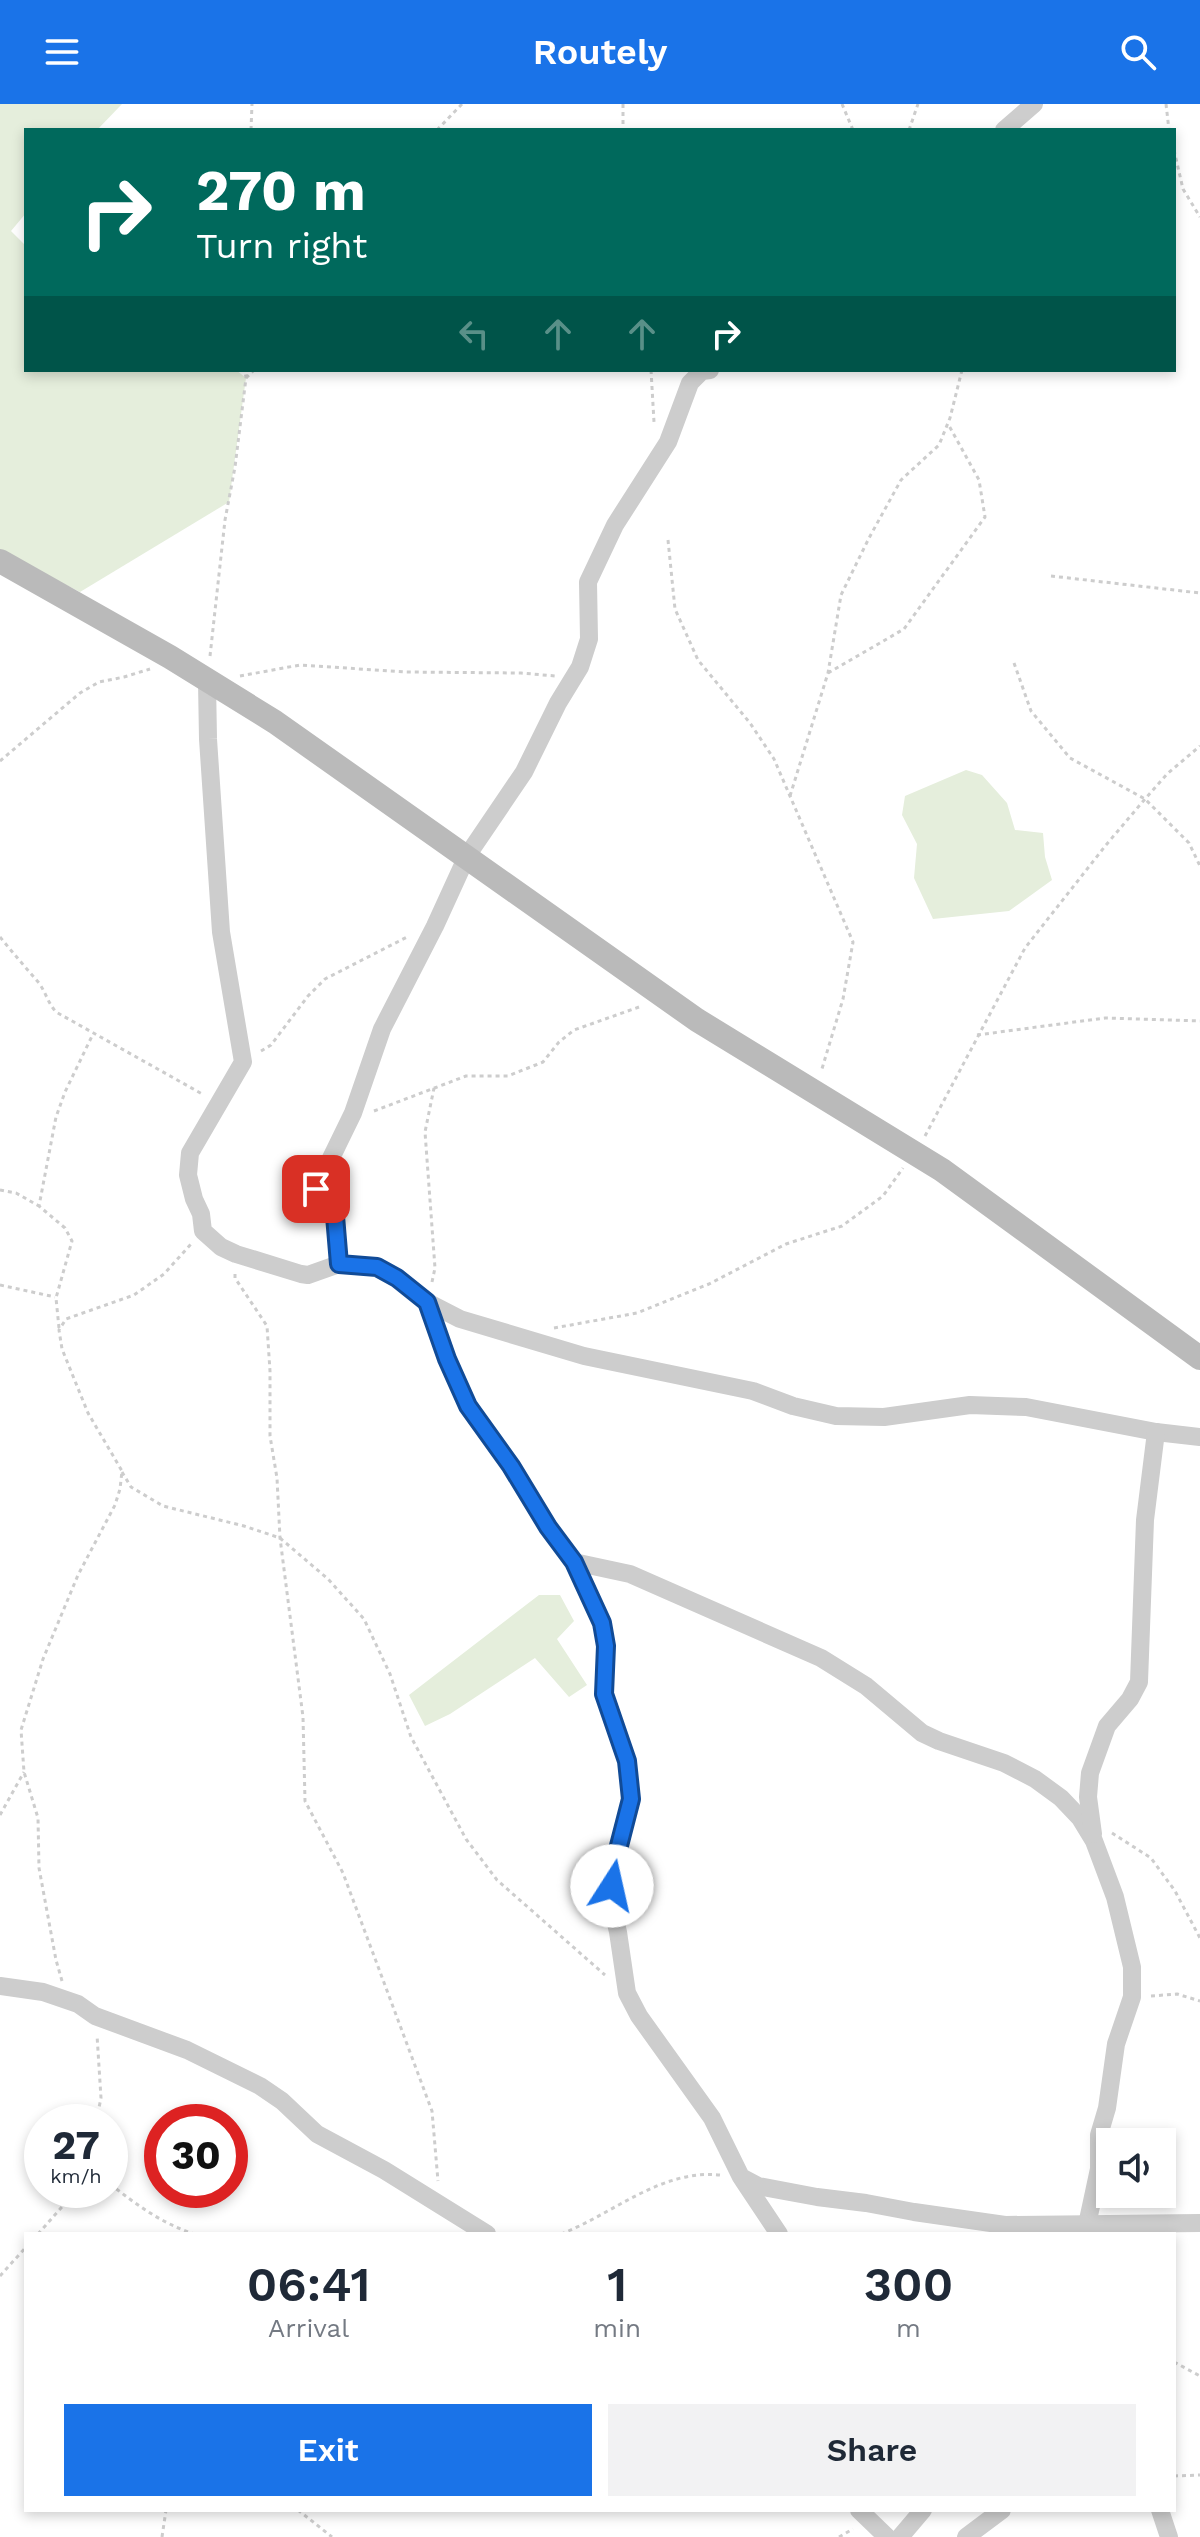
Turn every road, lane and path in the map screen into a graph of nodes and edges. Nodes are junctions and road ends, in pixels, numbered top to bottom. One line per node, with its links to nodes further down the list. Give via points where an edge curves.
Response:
1 (252, 104): 8 (path)
2 (462, 104): 9 (path)
3 (623, 104): 10 (path)
4 (842, 104): 11 (path)
5 (918, 104): 12 (path)
6 (1034, 104): 13 (street)
7 (1166, 104): 14 (path)
8 (251, 128)
9 (439, 128)
10 (623, 128)
11 (852, 128)
12 (910, 128)
13 (1006, 128)
14 (1169, 128)
15 (1176, 159): 16 (path, via 1183,189)
16 (1200, 217)
17 (245, 372): 22 (path)
18 (252, 372): 22 (path)
19 (651, 372): 24 (path)
20 (701, 372): 24 (street, via 690,383)
21 (961, 372): 23 (path)
22 (246, 378): 33 (path)
23 (948, 424): 30 (path, via 939,445 901,480 841,595); 30 (path, via 979,480 985,517 904,629)
24 (656, 459): 32 (street, via 588,582 589,639)
25 (668, 540): 36 (path, via 675,609 698,660 758,735)
26 (0, 561): 33 (street)
27 (1051, 576): 28 (path)
28 (1200, 593)
29 (1014, 663): 37 (path, via 1031,711 1070,758)
30 (828, 673): 36 (path)
31 (124, 677): 35 (path, via 80,693)
32 (573, 678): 33 (path, via 300,665); 38 (street, via 524,772)
33 (207, 682): 38 (street, via 275,722); 46 (street, via 221,932)
34 (1200, 746): 37 (path)
35 (0, 761)
36 (790, 796): 48 (path, via 853,942 843,999)
37 (1145, 799): 39 (path, via 1189,843); 45 (path, via 1025,948)
38 (467, 856): 40 (street); 42 (street)
39 (1200, 866)
40 (437, 921): 46 (path, via 325,979 271,1045); 50 (street, via 382,1029)
41 (0, 937): 44 (path, via 56,1012)
42 (666, 997): 47 (path, via 574,1030 543,1062 508,1076 466,1076); 48 (street)
43 (1200, 1021): 45 (path, via 1105,1018)
44 (93, 1034): 49 (path); 53 (path, via 56,1117)
45 (977, 1035): 51 (path)
46 (243, 1062): 49 (street)
47 (434, 1088): 50 (path); 59 (path, via 425,1132 435,1268)
48 (815, 1092): 51 (street)
49 (217, 1103): 54 (street, via 190,1153 188,1175)
50 (349, 1122): 56 (street, via 316,1189 335,1216)
51 (914, 1152): 61 (path, via 883,1196 842,1226 786,1244 637,1313 557,1327); 62 (street)
52 (0, 1190): 53 (path)
53 (39, 1206): 58 (path, via 72,1241)
54 (203, 1231): 55 (street); 60 (path, via 164,1274 134,1295 66,1319)
55 (236, 1254): 56 (street, via 308,1275); 66 (path, via 235,1278 267,1326)
56 (339, 1264): 59 (street, via 377,1267)
57 (0, 1285): 58 (path)
58 (56, 1298): 60 (path)
59 (427, 1302): 61 (street, via 460,1319); 67 (street, via 468,1406)
60 (59, 1330): 65 (path, via 88,1413)
61 (529, 1339): 63 (street, via 584,1356 753,1391 836,1416 884,1417 970,1405 1026,1407)
62 (1200, 1358)
63 (1156, 1432): 64 (street); 70 (street, via 1145,1520 1139,1682 1107,1726 1098,1749 1090,1773)
64 (1200, 1437)
65 (122, 1471): 66 (path, via 131,1487 163,1506); 68 (path, via 115,1505 78,1575 29,1700 21,1730)
66 (280, 1538): 74 (path, via 364,1619 411,1737 466,1839 497,1880); 82 (path, via 303,1717 305,1801 343,1873 432,2111)
67 (574, 1562): 71 (street, via 630,1574 821,1658 866,1686 922,1733 1035,1779 1061,1798); 74 (street, via 602,1623 604,1694 627,1761 631,1799 613,1869 611,1903)
68 (24, 1772): 69 (path); 77 (path, via 38,1818 39,1868 56,1960)
69 (0, 1815)
70 (1090, 1820): 71 (street); 72 (path, via 1151,1858)
71 (1094, 1841): 75 (street, via 1115,1897 1132,1967)
72 (1200, 1938)
73 (0, 1986): 77 (street)
74 (627, 1993): 80 (street, via 712,2118)
75 (1132, 1997): 76 (path, via 1177,1994); 87 (street, via 1116,2044)
76 (1200, 2001)
77 (78, 2004): 78 (street)
78 (95, 2016): 79 (path); 82 (street, via 187,2050 260,2086 317,2134)
79 (100, 2104)
80 (741, 2177): 86 (street, via 787,2192); 92 (path, via 684,2177 645,2190); 93 (street)
81 (128, 2198): 85 (path)
82 (440, 2205): 91 (street)
83 (61, 2208): 88 (path)
84 (1200, 2223): 87 (street)
85 (172, 2227): 89 (path); 90 (path)
86 (1060, 2229): 87 (street)
87 (1085, 2230)
88 (40, 2232)
89 (171, 2232)
90 (188, 2232)
91 (484, 2232)
92 (566, 2232)
93 (778, 2232)
94 (24, 2249): 95 (path)
95 (0, 2276)
96 (1176, 2363): 97 (path)
97 (1200, 2376)
98 (1200, 2475): 99 (path)
99 (1176, 2476)
100 (166, 2512): 106 (path)
101 (301, 2512): 107 (path)
102 (861, 2512): 108 (street)
103 (921, 2512): 109 (street)
104 (999, 2512): 110 (street)
105 (1161, 2512): 111 (street)
106 (162, 2537)
107 (332, 2537)
108 (887, 2537)
109 (900, 2537)
110 (966, 2537)
111 (1169, 2537)

